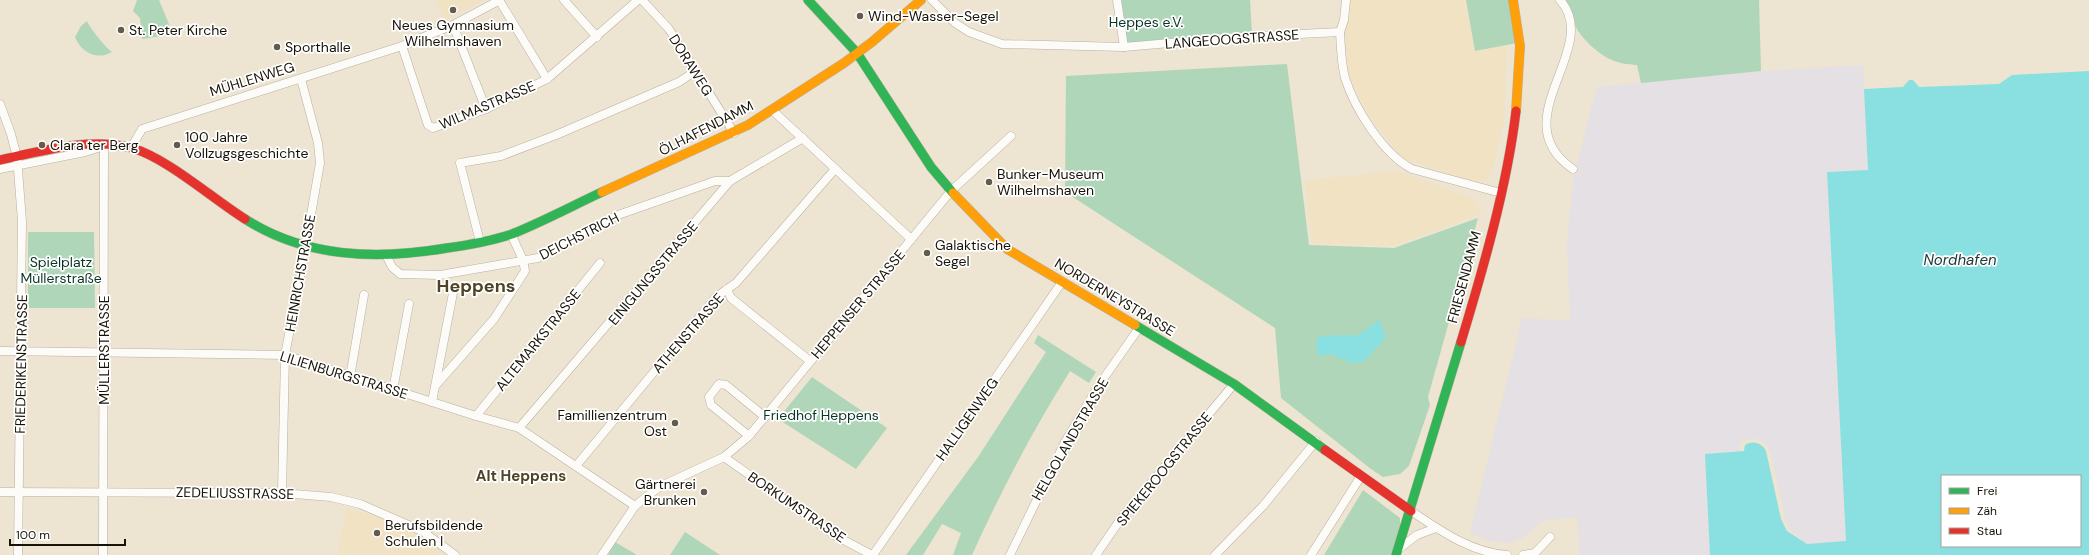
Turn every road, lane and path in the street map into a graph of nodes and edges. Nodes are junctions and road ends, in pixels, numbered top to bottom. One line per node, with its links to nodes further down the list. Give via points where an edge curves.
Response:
1 (499, 0): 12 (street, MÜHLENWEG); 20 (street)
2 (564, 0): 14 (street)
3 (638, 0): 14 (street, WILMASTRASSE)
4 (642, 0): 18 (street, DORAWEG, via 668,29)
5 (808, 0): 17 (street, NORDERNEYSTRASSE)
6 (922, 0): 17 (street, ÖLHAFENDAMM)
7 (932, 0): 16 (street, LANGEOOGSTRASSE, via 955,23 969,32 1002,44)
8 (1117, 0): 16 (street)
9 (1346, 0): 13 (street)
10 (1513, 0): 36 (street, FRIESENDAMM, via 1520,46 1518,90 1512,142)
11 (1560, 0): 33 (street, via 1566,10 1571,35 1568,51 1548,104 1546,124 1557,155)
12 (453, 25): 15 (street, MÜHLENWEG); 22 (street)
13 (1340, 32): 16 (street, LANGEOOGSTRASSE, via 1238,37); 36 (street, via 1343,65 1350,91 1390,154 1412,169)
14 (597, 37): 20 (street, WILMASTRASSE)
15 (402, 46): 19 (street, MÜHLENWEG); 22 (street, WILMASTRASSE, via 428,125 433,128)
16 (1124, 47)
17 (857, 53): 23 (street, ÖLHAFENDAMM); 35 (street, NORDERNEYSTRASSE, via 913,140)
18 (694, 72): 24 (street, DORAWEG); 39 (street, via 679,82 556,135 501,156 460,163)
19 (301, 79): 28 (street, MÜHLENWEG, via 142,129); 40 (street, HEINRICHSTRASSE, via 318,143 320,163)
20 (547, 79): 22 (street, WILMASTRASSE)
21 (0, 104): 30 (street, FRIEDERIKENSTRASSE)
22 (486, 109)
23 (772, 110): 24 (street, ÖLHAFENDAMM); 26 (street)
24 (734, 133): 37 (street, ÖLHAFENDAMM)
25 (1011, 136): 35 (street, HEPPENSER STRASSE)
26 (803, 138): 32 (street); 34 (street, EINIGUNGSSTRASSE)
27 (104, 146): 28 (street); 30 (street, via 84,145); 52 (street, MÜLLERSTRASSE)
28 (131, 148): 40 (street, ÖLHAFENDAMM, via 173,170 260,228)
29 (0, 160): 30 (street)
30 (17, 161): 31 (street); 50 (street, FRIEDERIKENSTRASSE, via 23,253)
31 (0, 169)
32 (835, 169): 38 (street); 45 (street, ATHENSTRASSE, via 736,283)
33 (1573, 169)
34 (730, 180): 42 (street, DEICHSTRICH, via 715,181 618,215 538,258); 62 (street, EINIGUNGSSTRASSE)
35 (951, 190): 38 (street, HEPPENSER STRASSE); 44 (street, NORDERNEYSTRASSE, via 1007,249)
36 (1501, 193): 73 (street, FRIESENDAMM, via 1469,316)
37 (512, 234): 39 (street, ÖLHAFENDAMM); 42 (street)
38 (911, 239): 54 (street, HEPPENSER STRASSE)
39 (480, 242): 41 (street, ÖLHAFENDAMM)
40 (305, 246): 41 (street, ÖLHAFENDAMM, via 358,255); 53 (street, HEINRICHSTRASSE)
41 (386, 256): 42 (street, DEICHSTRICH, via 392,267 400,274 440,275)
42 (523, 260): 57 (street, via 525,271 494,319)
43 (600, 263): 60 (street, ALTEMARKSTRASSE)
44 (1062, 282): 49 (street, NORDERNEYSTRASSE); 81 (street, HALLIGENWEG)
45 (727, 290): 54 (street, via 731,298); 66 (street, ATHENSTRASSE, via 716,296)
46 (453, 293): 57 (street)
47 (364, 295): 55 (street)
48 (409, 304): 58 (street)
49 (1139, 328): 56 (street, NORDERNEYSTRASSE); 82 (street, HELGOLANDSTRASSE, via 1065,442)
50 (21, 350): 51 (street, LILIENBURGSTRASSE); 52 (street, LILIENBURGSTRASSE); 69 (street, FRIEDERIKENSTRASSE)
51 (0, 351)
52 (104, 353): 53 (street, LILIENBURGSTRASSE, via 200,352); 70 (street, MÜLLERSTRASSE)
53 (285, 355): 55 (street, LILIENBURGSTRASSE); 71 (street, HEINRICHSTRASSE)
54 (810, 361): 61 (street, HEPPENSER STRASSE)
55 (350, 377): 58 (street, LILIENBURGSTRASSE)
56 (1234, 384): 64 (street, NORDERNEYSTRASSE); 83 (street, SPIEKEROOGSTRASSE, via 1120,520)
57 (436, 385): 59 (street)
58 (393, 390): 59 (street, LILIENBURGSTRASSE)
59 (432, 402): 60 (street, LILIENBURGSTRASSE)
60 (476, 416): 62 (street, LILIENBURGSTRASSE)
61 (765, 417): 63 (street, HEPPENSER STRASSE); 63 (street, via 726,385 720,384 709,397 712,405)
62 (519, 428): 66 (street, LILIENBURGSTRASSE)
63 (748, 436): 65 (street, HEPPENSER STRASSE)
64 (1316, 441): 67 (street, NORDERNEYSTRASSE); 84 (street, via 1263,506)
65 (724, 457): 72 (street, HEPPENSER STRASSE, via 659,487); 81 (street, BORKUMSTRASSE, via 836,536)
66 (576, 466): 72 (street, LILIENBURGSTRASSE)
67 (1361, 476): 73 (street, NORDERNEYSTRASSE); 85 (street)
68 (0, 492): 69 (street, ZEDELIUSSTRASSE)
69 (19, 492): 70 (street, ZEDELIUSSTRASSE); 77 (street, FRIEDERIKENSTRASSE)
70 (103, 492): 71 (street, ZEDELIUSSTRASSE); 78 (street, MÜLLERSTRASSE)
71 (282, 493): 79 (street, ZEDELIUSSTRASSE, via 331,497 360,504 422,531)
72 (635, 506): 80 (street, HEPPENSER STRASSE)
73 (1411, 510): 74 (street); 76 (street, FRIESENDAMM)
74 (1436, 528): 76 (street, via 1417,535); 86 (street, via 1471,547)
75 (1550, 537): 87 (street, via 1539,550)
76 (1398, 551)
77 (18, 555)
78 (103, 555)
79 (455, 555)
80 (602, 555)
81 (872, 555)
82 (1010, 555)
83 (1096, 555)
84 (1215, 555)
85 (1311, 555)
86 (1507, 555)
87 (1522, 555)

